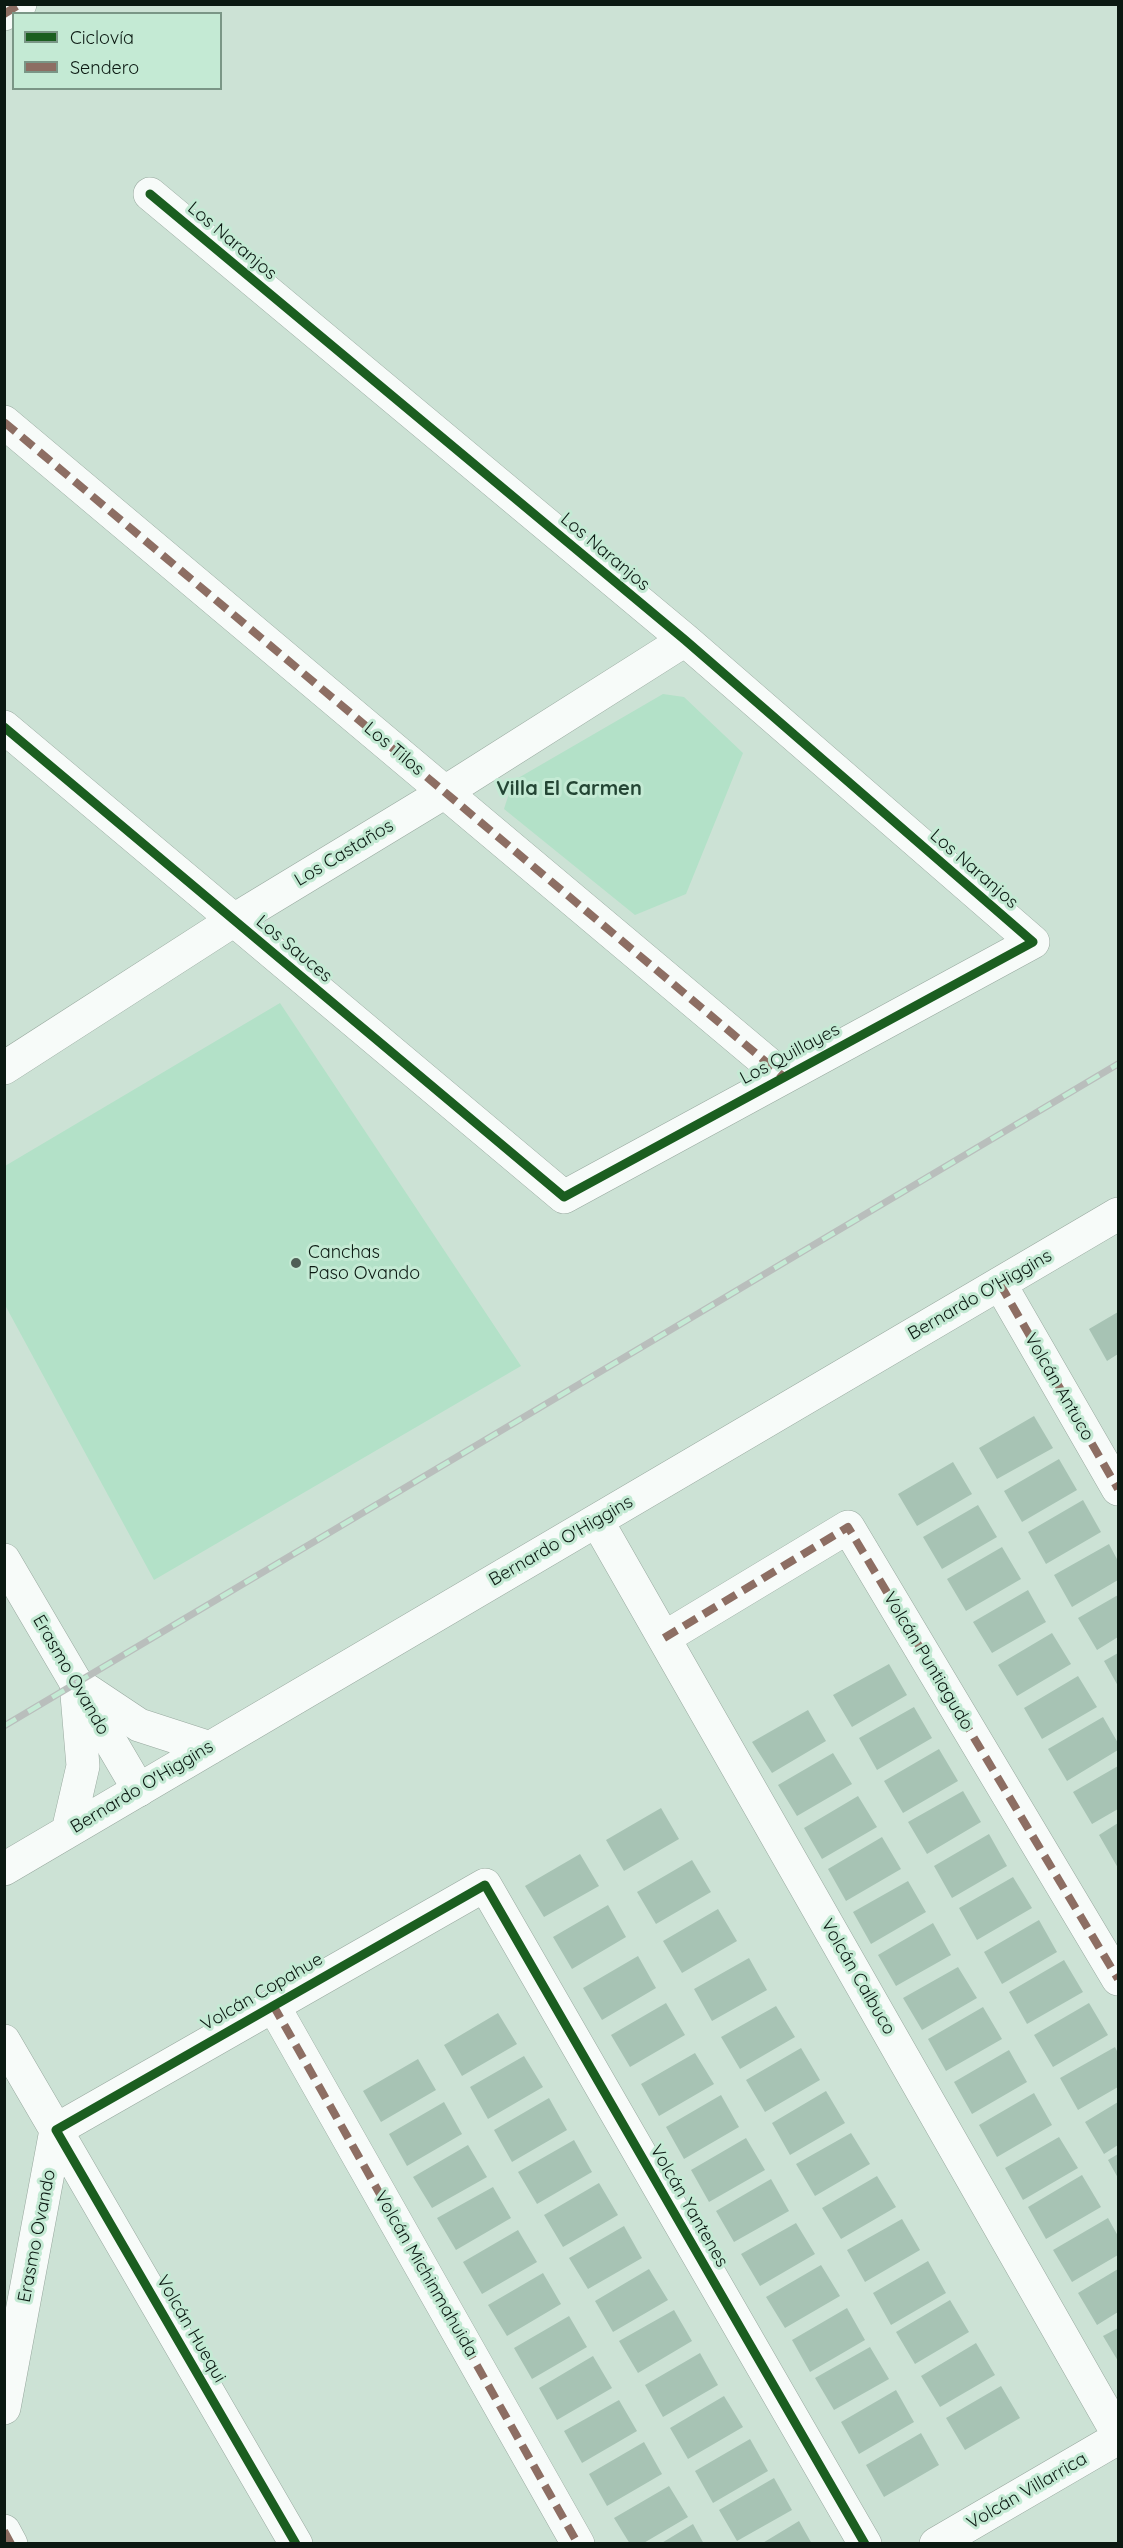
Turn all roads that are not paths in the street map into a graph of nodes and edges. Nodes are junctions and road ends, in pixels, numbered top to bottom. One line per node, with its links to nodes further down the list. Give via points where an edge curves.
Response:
1 (20, 4): 2 (street)
2 (4, 14)
3 (150, 194): 5 (street, Los Naranjos)
4 (4, 422): 7 (street, Los Tilos)
5 (684, 640): 7 (street, Los Castaños); 9 (street, Los Naranjos)
6 (4, 727): 8 (street, Los Sauces)
7 (445, 792): 8 (street, Los Castaños); 11 (street, Los Tilos)
8 (234, 920): 10 (street, Los Castaños); 12 (street, Los Sauces)
9 (1033, 942): 11 (street, Los Quillayes)
10 (4, 1068)
11 (783, 1077): 12 (street, Los Quillayes)
12 (564, 1197)
13 (1119, 1214): 14 (street, Bernardo O'Higgins)
14 (1000, 1284): 15 (street, Volcán Antuco); 16 (street, Bernardo O'Higgins)
15 (1119, 1489)
16 (597, 1521): 18 (street, Volcán Calbuco); 20 (street, Bernardo O'Higgins)
17 (4, 1560): 19 (street, Erasmo Ovando)
18 (664, 1638): 25 (street, Volcán Puntiagudo, via 848,1527); 30 (street, Volcán Calbuco)
19 (75, 1683): 20 (street, via 139,1725); 21 (street, Erasmo Ovando); 22 (street, via 83,1766)
20 (210, 1748): 21 (street, Bernardo O'Higgins)
21 (139, 1790): 22 (street, Bernardo O'Higgins)
22 (68, 1831): 23 (street, Bernardo O'Higgins)
23 (4, 1869)
24 (485, 1885): 26 (street, Volcán Copahue); 35 (street, Volcán Yantenes)
25 (1119, 1979)
26 (273, 2005): 28 (street, Volcán Copahue); 34 (street, Volcán Michinmahuida)
27 (4, 2041): 28 (street)
28 (57, 2130): 29 (street, Erasmo Ovando); 33 (street, Volcán Huequi)
29 (4, 2408)
30 (1119, 2436): 36 (street, Volcán Villarrica)
31 (4, 2531): 32 (street)
32 (11, 2544)
33 (296, 2544)
34 (578, 2544)
35 (865, 2544)
36 (936, 2544)

